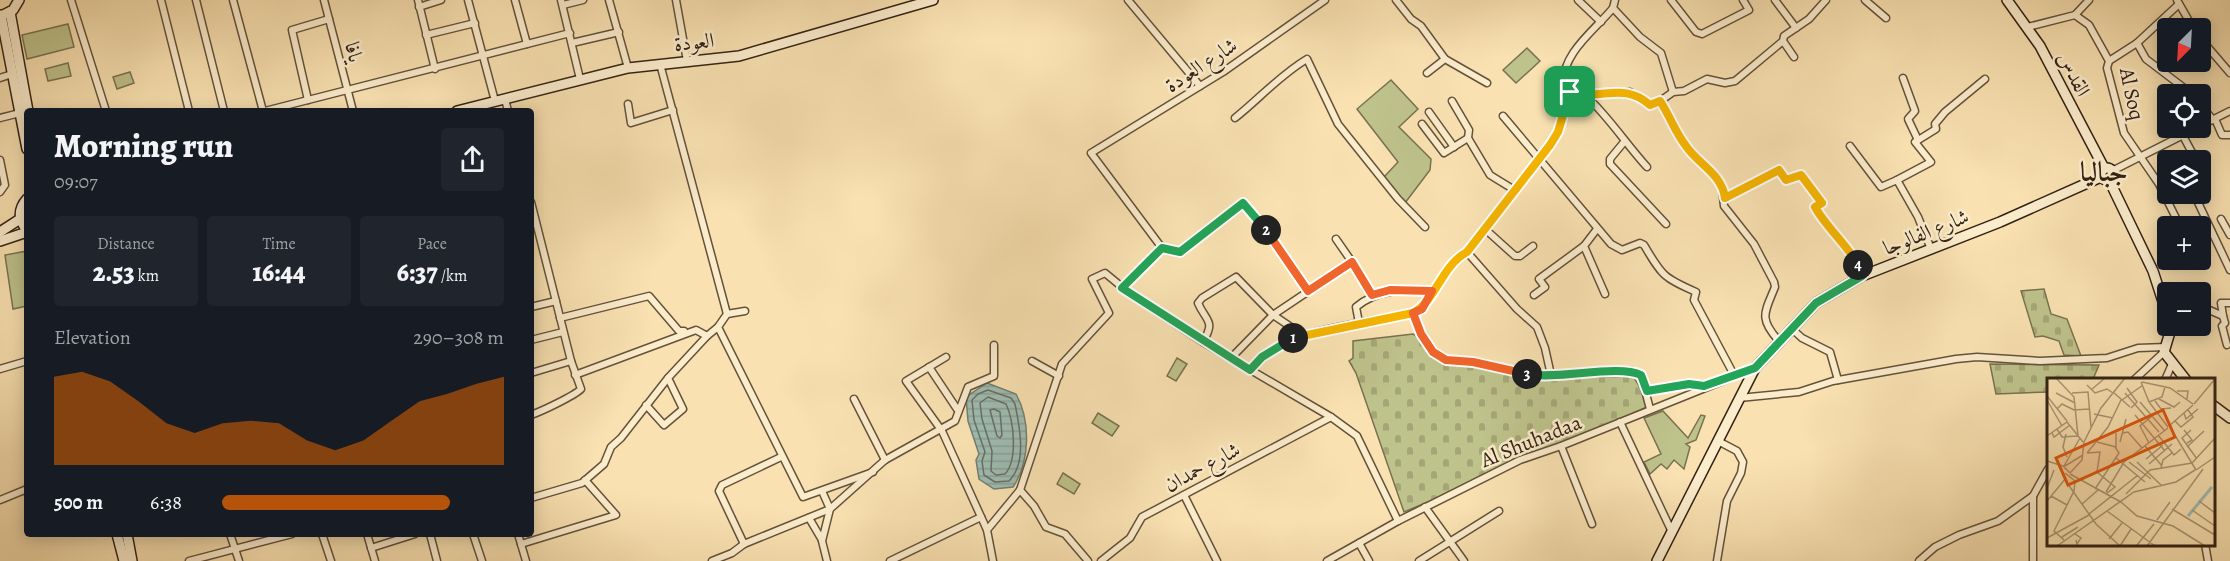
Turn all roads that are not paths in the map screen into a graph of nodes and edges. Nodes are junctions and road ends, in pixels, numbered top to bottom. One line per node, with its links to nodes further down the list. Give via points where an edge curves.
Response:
1 (19, 0): 30 (main road)
2 (71, 0): 75 (street)
3 (162, 0): 76 (street)
4 (196, 0): 77 (street)
5 (233, 0): 78 (street)
6 (324, 0): 34 (street, يافا)
7 (441, 0): 27 (street)
8 (468, 0): 36 (street)
9 (515, 0): 45 (street)
10 (583, 0): 25 (street)
11 (609, 0): 39 (street)
12 (676, 0): 51 (street)
13 (933, 0): 51 (main road, العودة, via 739,56)
14 (1128, 0): 65 (street)
15 (1325, 0): 65 (street, شارع العودة)
16 (1396, 0): 50 (street)
17 (1578, 0): 35 (street)
18 (1616, 0): 29 (street)
19 (1671, 0): 20 (street, via 1696,32 1702,34 1749,10)
20 (1743, 0)
21 (1775, 0): 38 (street)
22 (1826, 0): 38 (street)
23 (1865, 0): 32 (street)
24 (2007, 0): 37 (main road, القدس)
25 (562, 2): 40 (street)
26 (2178, 2): 33 (street); 44 (street)
27 (419, 3): 41 (street)
28 (2087, 3): 31 (street)
29 (1613, 8): 35 (street); 68 (street, via 1661,53)
30 (4, 14): 46 (main road); 85 (main road)
31 (2075, 15): 37 (street); 52 (street, Al Soq, via 2089,25)
32 (1886, 18)
33 (2187, 18)
34 (329, 19): 66 (street, يافا); 70 (street, via 292,30)
35 (1601, 22): 67 (street, via 1563,70 1563,85)
36 (475, 23): 41 (street); 48 (street)
37 (2028, 27): 105 (main road, القدس)
38 (1796, 28): 42 (street)
39 (620, 32): 43 (street); 54 (street)
40 (570, 33): 43 (street); 45 (street)
41 (426, 35): 55 (street)
42 (1783, 41): 49 (street); 68 (street, via 1735,81 1707,79)
43 (572, 43): 61 (street)
44 (2137, 43): 52 (street); 64 (street, via 2146,59)
45 (527, 44): 48 (street)
46 (3, 46): 58 (main road)
47 (2211, 51): 57 (street)
48 (485, 56): 55 (street); 71 (street)
49 (1794, 57)
50 (1445, 59): 56 (street); 63 (street)
51 (687, 61): 53 (main road, العودة)
52 (2109, 61): 101 (street, Al Soq, via 2107,68 2124,133)
53 (660, 64): 54 (main road, العودة); 83 (street)
54 (628, 68): 61 (main road, العودة)
55 (435, 69): 66 (street)
56 (1427, 73)
57 (2230, 73)
58 (12, 74): 59 (street); 85 (main road)
59 (0, 78)
60 (1903, 78): 97 (street, via 1915,111 1908,119)
61 (580, 79): 71 (main road, العودة)
62 (1985, 79): 97 (street, via 1945,112 1935,124 1936,129)
63 (1486, 83)
64 (2179, 84)
65 (1200, 86): 128 (street, شارع العودة, via 1091,153)
66 (347, 91): 70 (street); 80 (street, يافا)
67 (1570, 92): 69 (street); 103 (street, via 1558,132)
68 (1673, 92): 73 (street)
69 (1586, 96): 73 (street, via 1630,92 1650,105); 98 (street, via 1604,112)
70 (308, 100): 79 (street)
71 (500, 100): 81 (main road, العودة); 82 (street)
72 (1452, 101): 95 (street, via 1469,130)
73 (1660, 101): 109 (street, via 1686,148 1710,170)
74 (628, 104): 83 (street, via 631,123)
75 (105, 108)
76 (188, 108)
77 (223, 108)
78 (263, 108)
79 (276, 108)
80 (352, 108)
81 (469, 108)
82 (506, 108)
83 (673, 110): 147 (street)
84 (2230, 111): 91 (street)
85 (24, 112): 89 (street)
86 (1429, 112): 100 (street)
87 (1503, 116): 103 (street)
88 (2211, 117): 91 (street)
89 (0, 118)
90 (1235, 118): 118 (street, via 1307,59 1338,124 1398,199)
91 (2214, 120): 92 (street); 94 (street, via 2222,135)
92 (2211, 121)
93 (1422, 124): 100 (street, via 1444,153)
94 (2230, 135)
95 (1468, 138): 100 (street); 107 (street, via 1490,175)
96 (2174, 138): 101 (street)
97 (1918, 140): 106 (street, via 1915,142 1931,162)
98 (1624, 142): 104 (street); 116 (street, via 1610,159 1611,164)
99 (1850, 146): 106 (street, via 1881,187)
100 (1454, 147)
101 (2140, 154): 105 (street); 113 (street, Al Soq)
102 (0, 160): 108 (street, via 5,185)
103 (1539, 162): 107 (street); 120 (street)
104 (1647, 167)
105 (2107, 174): 129 (main road, شارع الفالوجا); 134 (main road, القدس)
106 (1897, 180): 129 (street)
107 (1516, 191): 119 (street)
108 (0, 192)
109 (1725, 198): 133 (street, via 1779,170 1786,180 1801,175 1822,203 1815,207 1824,224 1854,258); 160 (street, via 1726,209 1754,244 1775,286 1764,316 1768,330)
110 (24, 202): 114 (main road)
111 (2199, 204): 132 (street)
112 (534, 214): 141 (street)
113 (2174, 216)
114 (20, 219): 117 (main road); 121 (main road)
115 (2221, 219): 123 (street)
116 (1666, 224)
117 (24, 226)
118 (1425, 226)
119 (1485, 229): 126 (street, via 1515,256); 130 (street)
120 (1597, 229): 127 (street); 178 (street, via 1622,250 1644,245 1668,281 1696,292 1694,300)
121 (0, 232)
122 (24, 232): 125 (main road)
123 (2230, 235)
124 (1336, 239): 131 (street)
125 (0, 241)
126 (1533, 246)
127 (1584, 246): 138 (street); 140 (street, via 1539,279 1545,287)
128 (1162, 248): 135 (street); 136 (street, via 1180,252 1243,203)
129 (1931, 249): 133 (main road, شارع الفالوجا)
130 (1467, 252): 137 (street, via 1455,260); 177 (street, via 1537,327)
131 (1352, 262): 136 (street); 139 (street)
132 (2230, 270)
133 (1862, 276): 153 (main road, شارع الفالوجا, via 1816,303)
134 (2157, 283)
135 (1122, 288): 161 (street); 179 (street, via 1105,273 1092,279 1109,313 1062,364)
136 (1308, 291): 148 (street)
137 (1432, 291): 139 (street, via 1390,290); 146 (street, via 1422,309)
138 (1605, 294)
139 (1372, 295): 151 (street, via 1356,307)
140 (1534, 295)
141 (556, 301): 143 (street); 150 (street)
142 (2230, 303): 149 (street, via 2221,303)
143 (534, 306)
144 (745, 311): 147 (street)
145 (2211, 311): 149 (street)
146 (1413, 313): 151 (street); 177 (street, via 1433,352 1446,360)
147 (727, 314): 152 (street)
148 (1273, 315): 157 (street, via 1294,329); 161 (street, via 1239,278 1233,278 1198,303 1210,323); 166 (street)
149 (2223, 316): 163 (street)
150 (560, 318): 154 (street, via 649,296 679,331); 155 (street)
151 (1359, 323): 157 (street)
152 (718, 327): 156 (street); 200 (street)
153 (1791, 328): 160 (main road, شارع الفالوجا); 184 (street, via 1830,352)
154 (696, 330): 156 (street); 176 (street)
155 (563, 332): 159 (street); 169 (street)
156 (707, 336): 180 (street)
157 (1297, 336): 174 (street, via 1262,357)
158 (2167, 336): 164 (main road)
159 (534, 339)
160 (1779, 340): 172 (main road, شارع الفالوجا)
161 (1203, 342): 166 (street)
162 (994, 345): 191 (street, via 994,376 968,387)
163 (2227, 345)
164 (2165, 350): 170 (main road); 181 (street); 184 (street, via 2138,348 2107,358 2040,361 1977,357)
165 (946, 357): 171 (street)
166 (1231, 358): 174 (street)
167 (1032, 361): 179 (street)
168 (24, 362): 173 (street)
169 (571, 362): 175 (street); 176 (street)
170 (2172, 364): 182 (street); 183 (main road)
171 (929, 367): 191 (street); 197 (street, via 906,381)
172 (1755, 368): 178 (street, Al Shuhadaa); 188 (main road, شارع الفالوجا)
173 (0, 369)
174 (1250, 370): 194 (street)
175 (534, 372)
176 (575, 375): 193 (street, via 581,389 575,395)
177 (1551, 375): 186 (street, via 1632,371 1641,375)
178 (1734, 375): 185 (street, Al Shuhadaa)
179 (1059, 376): 206 (street)
180 (668, 378): 189 (street); 189 (street, via 683,409 664,425)
181 (2136, 378)
182 (2166, 378)
183 (2184, 378)
184 (1838, 380): 188 (street, via 1799,392)
185 (1704, 386): 186 (street, via 1689,384); 192 (street, Al Shuhadaa)
186 (1647, 391): 192 (street)
187 (854, 399): 201 (street)
188 (1738, 399): 198 (main road, شارع الفالوجا)
189 (646, 405): 204 (street, via 611,447 604,465)
190 (2215, 407): 195 (main road)
191 (957, 409): 197 (street, via 955,422)
192 (1650, 409): 196 (street, Al Shuhadaa)
193 (534, 414)
194 (1331, 417): 208 (street, شارع حمدان); 217 (street, via 1357,436)
195 (2230, 418)
196 (1620, 422): 199 (street, Al Shuhadaa); 220 (street)
197 (942, 430): 201 (street); 215 (street)
198 (1718, 441): 220 (main road, شارع الفالوجا); 260 (street, via 1737,451 1743,462 1742,473 1727,501)
199 (1561, 446): 212 (street, Al Shuhadaa, via 1520,460); 218 (street)
200 (782, 457): 207 (street, via 803,497); 235 (street, via 722,485 719,491)
201 (885, 460): 202 (street)
202 (873, 472): 207 (street); 213 (street)
203 (2047, 472): 209 (street)
204 (585, 480): 210 (street); 234 (street, via 616,515)
205 (24, 490): 211 (street)
206 (1020, 490): 219 (street); 252 (street, via 1046,527 1065,534)
207 (822, 491): 213 (street)
208 (1184, 495): 253 (street, شارع حمدان, via 1142,517 1130,537); 254 (street)
209 (2033, 496): 261 (street, via 1998,520 1935,547); 262 (street)
210 (534, 497)
211 (0, 500)
212 (1425, 507): 217 (street, Al Shuhadaa); 232 (street)
213 (830, 509): 216 (street); 231 (street)
214 (1499, 511): 232 (street)
215 (981, 517): 219 (street); 250 (street)
216 (809, 518): 231 (street); 235 (street)
217 (1398, 521): 233 (street, Al Shuhadaa)
218 (1592, 524)
219 (987, 530): 251 (street)
220 (1672, 532): 259 (main road, شارع الفالوجا)
221 (118, 537): 240 (main road)
222 (128, 537): 241 (main road)
223 (231, 537): 238 (street)
224 (281, 537): 238 (street)
225 (323, 537): 239 (street)
226 (368, 537): 237 (street)
227 (406, 537): 237 (street)
228 (431, 537): 245 (street)
229 (475, 537): 246 (street)
230 (519, 537): 234 (street)
231 (822, 541): 249 (street)
232 (1449, 541): 257 (street); 258 (street)
233 (1359, 543): 255 (street, Al Shuhadaa); 256 (street)
234 (521, 544): 247 (street)
235 (744, 544): 248 (street)
236 (2205, 546): 263 (street)
237 (371, 549): 244 (street)
238 (235, 550): 242 (street); 243 (street)
239 (329, 560)
240 (124, 561)
241 (132, 561)
242 (189, 561)
243 (239, 561)
244 (375, 561)
245 (437, 561)
246 (482, 561)
247 (526, 561)
248 (712, 561)
249 (826, 561)
250 (890, 561)
251 (993, 561)
252 (1086, 561)
253 (1101, 561)
254 (1217, 561)
255 (1327, 561)
256 (1369, 561)
257 (1419, 561)
258 (1464, 561)
259 (1657, 561)
260 (1717, 561)
261 (1919, 561)
262 (2033, 561)
263 (2208, 561)

